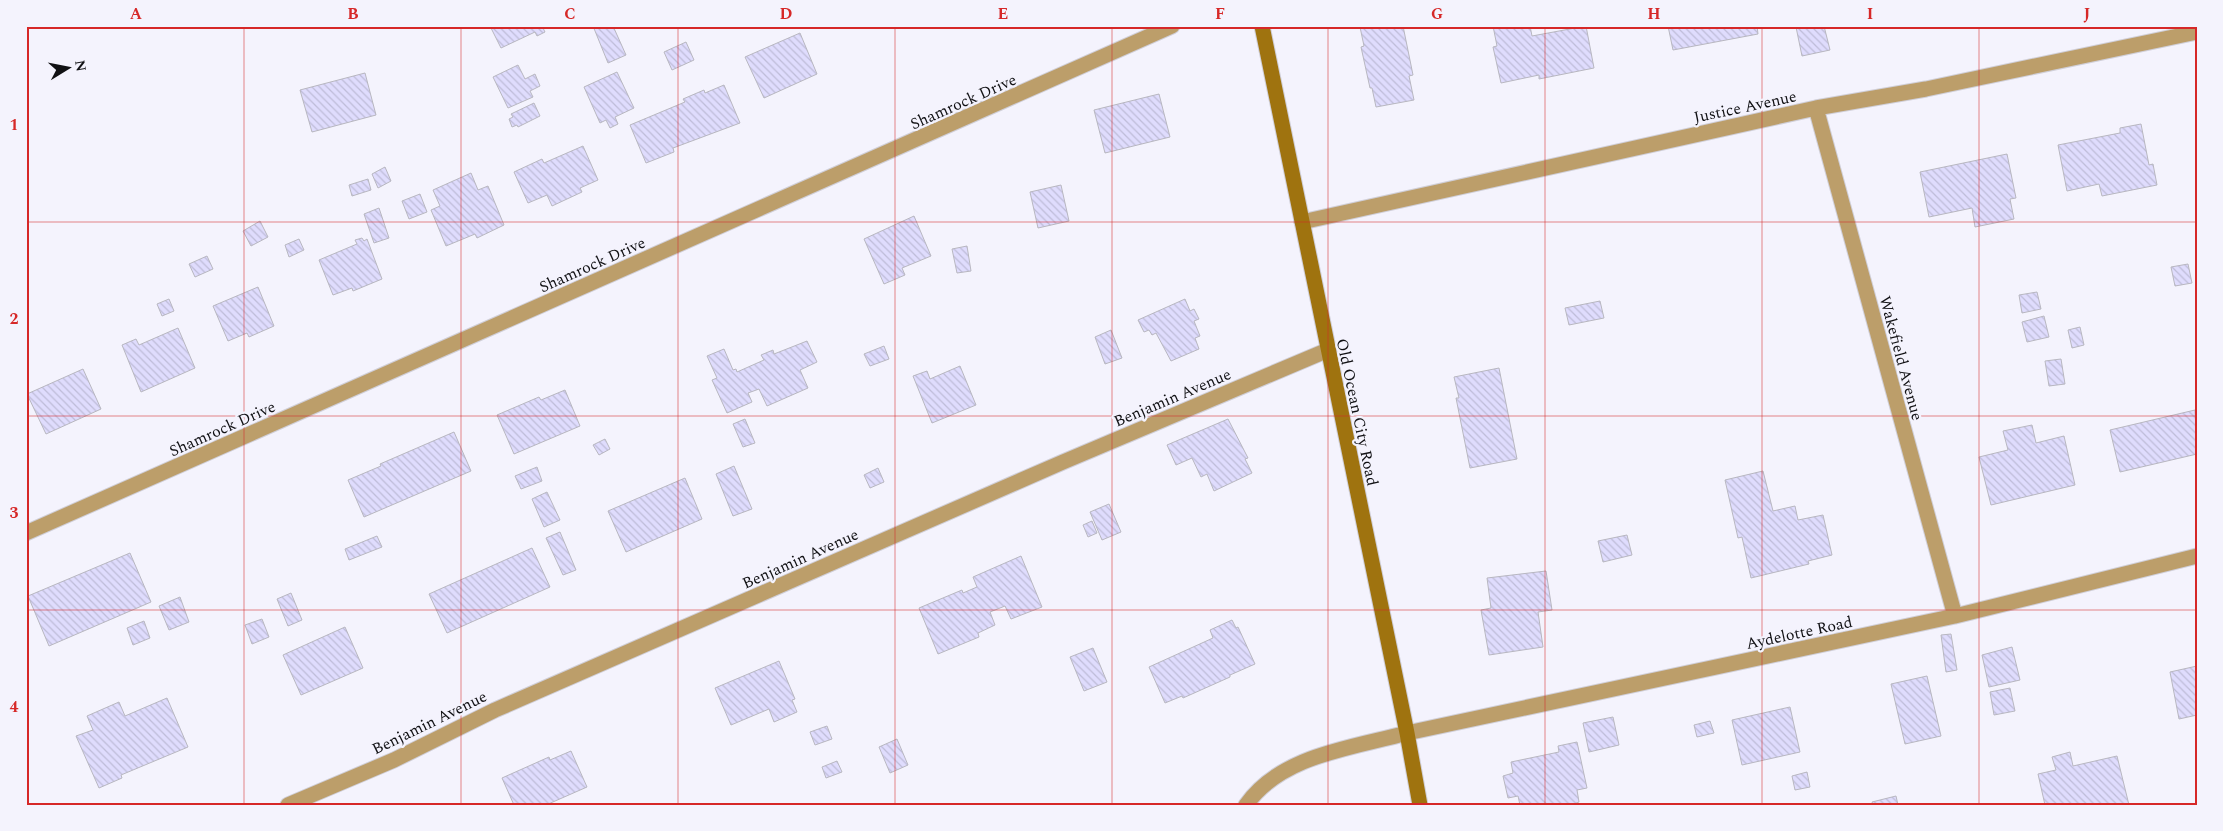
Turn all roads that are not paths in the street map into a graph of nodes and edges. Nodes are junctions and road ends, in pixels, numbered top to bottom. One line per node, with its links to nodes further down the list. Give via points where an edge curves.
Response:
1 (1172, 26): 7 (street, Shamrock Drive)
2 (1262, 26): 5 (main road, Old Ocean City Road)
3 (2197, 32): 4 (street, Justice Avenue, via 1936,87)
4 (1816, 108): 5 (street, Justice Avenue); 9 (street, Wakefield Avenue)
5 (1302, 222): 6 (main road, Old Ocean City Road)
6 (1328, 350): 10 (main road, Old Ocean City Road); 11 (street, Benjamin Avenue, via 504,706 394,760)
7 (26, 533)
8 (2197, 556): 9 (street, Aydelotte Road)
9 (1955, 616): 10 (street, Aydelotte Road)
10 (1407, 732): 12 (street, via 1337,750 1286,769 1251,797); 13 (main road, Old Ocean City Road)
11 (288, 805)
12 (1246, 805)
13 (1420, 805)

